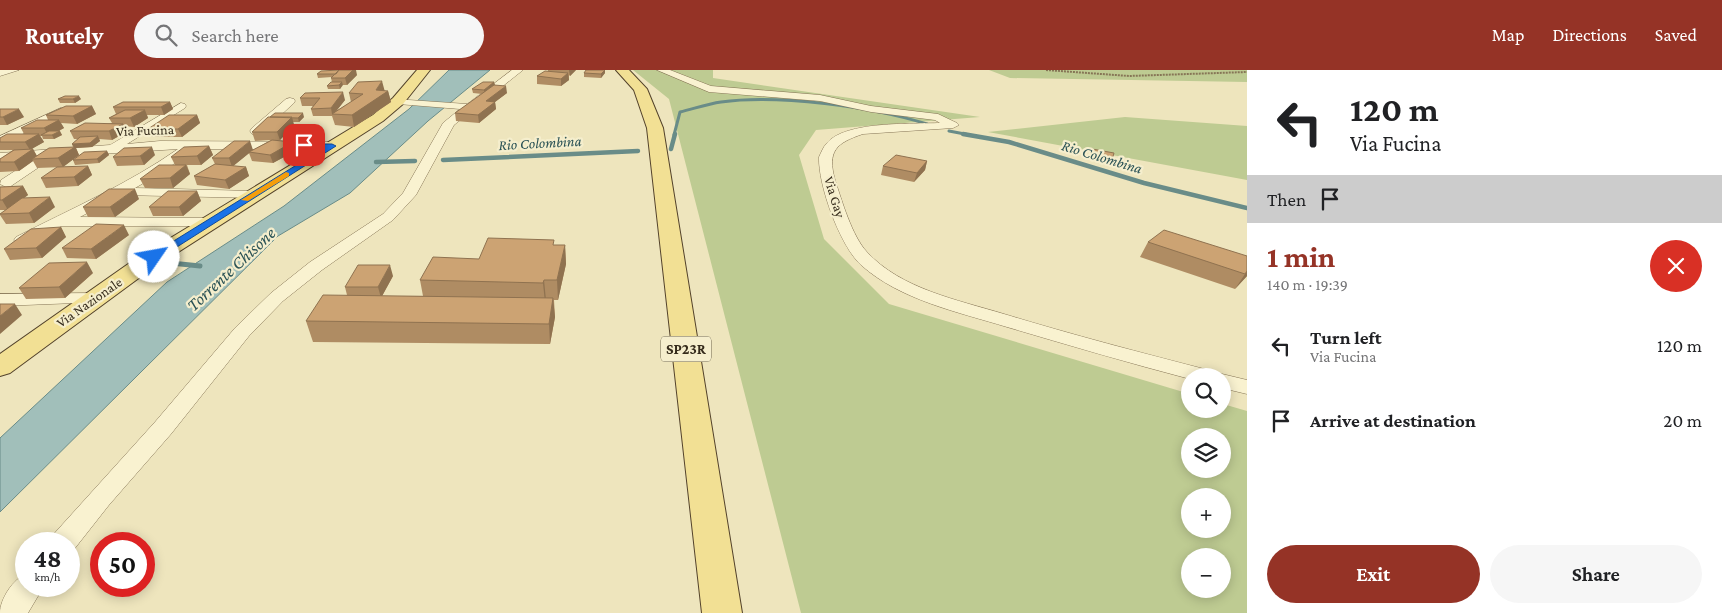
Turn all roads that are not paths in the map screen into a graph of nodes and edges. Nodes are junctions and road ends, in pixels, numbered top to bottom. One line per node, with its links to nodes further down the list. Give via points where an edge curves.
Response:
1 (14, 70): 6 (street)
2 (424, 70): 9 (main road, Via Nazionale)
3 (518, 70): 11 (street)
4 (622, 70): 35 (main road, SP23R, via 640,89 655,128)
5 (662, 70): 7 (street, Via Gay)
6 (0, 73)
7 (684, 74): 29 (street, Via Gay, via 709,89 804,96 870,109 938,117 950,122 953,125 936,128 874,129 832,142 825,158 830,186 852,243 868,263 912,290 1068,339)
8 (290, 101): 15 (street)
9 (398, 101): 11 (street); 16 (main road, Via Nazionale, via 378,118)
10 (181, 106): 17 (street)
11 (469, 107): 32 (street, via 449,123 409,194 388,217 316,266 242,332)
12 (61, 111): 13 (street)
13 (0, 141)
14 (188, 145): 15 (street, Via Fucina); 17 (street, Via Fucina); 21 (street, via 161,167)
15 (240, 146): 16 (street, Via Fucina)
16 (332, 146): 22 (main road, Via Nazionale)
17 (112, 148): 18 (street, Via Fucina)
18 (53, 152): 19 (street, Via Fucina); 20 (street)
19 (0, 157)
20 (6, 184)
21 (123, 189): 22 (street, via 125,192); 23 (street)
22 (253, 195): 24 (main road, Via Nazionale)
23 (58, 221): 24 (street); 25 (street)
24 (208, 222): 26 (main road, Via Nazionale)
25 (19, 242)
26 (95, 298): 27 (street); 28 (main road, Via Nazionale)
27 (0, 300)
28 (0, 367)
29 (1181, 370)
30 (1231, 383): 31 (street)
31 (1247, 387)
32 (72, 532)
33 (22, 597): 34 (street)
34 (11, 613)
35 (722, 613)

